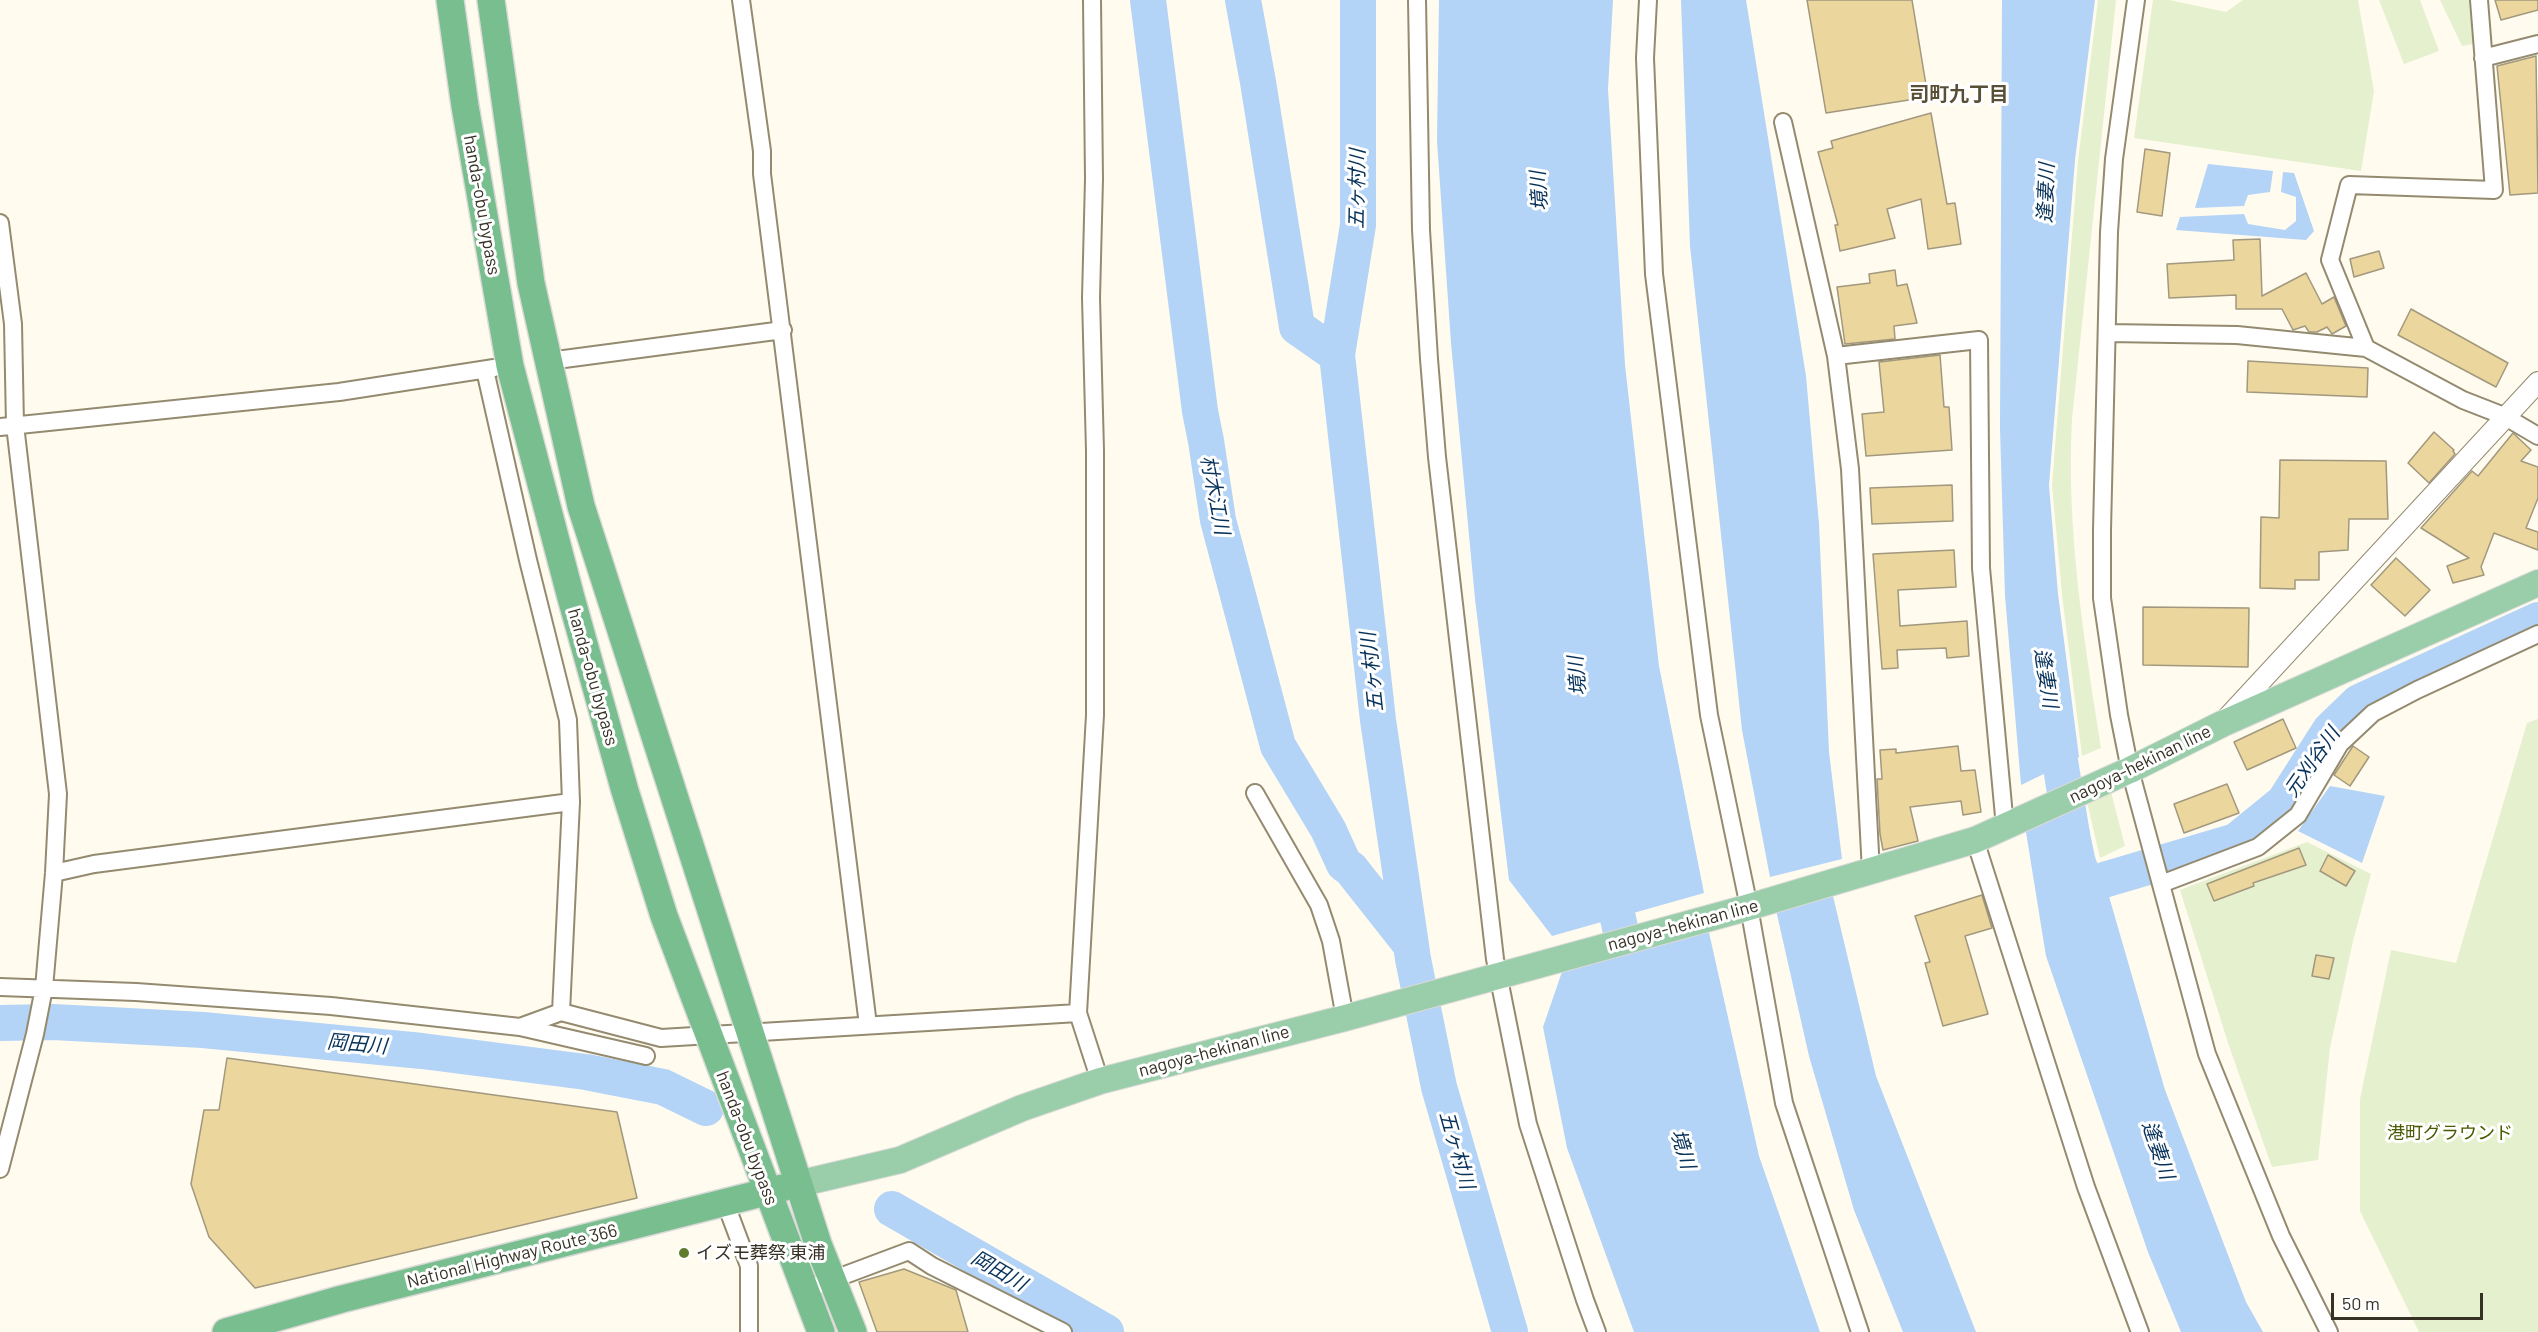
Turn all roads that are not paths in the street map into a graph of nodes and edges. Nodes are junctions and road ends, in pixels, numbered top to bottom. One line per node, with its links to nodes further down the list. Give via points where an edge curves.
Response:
1 (450, 0): 18 (highway, handa-obu bypass)
2 (491, 0): 17 (highway, handa-obu bypass, via 531,283)
3 (741, 0): 13 (street)
4 (1092, 0): 39 (street, via 1095,715)
5 (1418, 0): 35 (street, via 1421,230 1429,359)
6 (1648, 0): 34 (street, via 1645,58 1654,274 1709,715)
7 (2136, 0): 14 (street, via 2114,159)
8 (2479, 0): 10 (street)
9 (2538, 44): 10 (street)
10 (2483, 58): 15 (street, via 2493,190 2349,185 2330,260)
11 (1783, 122): 16 (street)
12 (0, 223): 21 (street, via 13,324)
13 (783, 330): 17 (street); 41 (street)
14 (2108, 333): 15 (street, via 2237,335); 26 (street, via 2102,598)
15 (2366, 348): 20 (street, via 2463,400)
16 (1836, 356): 29 (street, via 1979,340 1981,568); 32 (street, via 1850,469)
17 (549, 361): 43 (highway, handa-obu bypass, via 581,506)
18 (498, 368): 21 (street, via 339,392); 28 (street, via 528,560 568,720); 44 (highway, handa-obu bypass, via 530,450 664,916)
19 (2538, 382): 20 (street)
20 (2504, 416): 22 (street); 25 (street)
21 (8, 426): 31 (street, via 58,794)
22 (2538, 436)
23 (2538, 583): 25 (main road, nagoya-hekinan line)
24 (2538, 634): 33 (street, via 2373,713 2340,744 2298,815 2258,847)
25 (2222, 724): 26 (main road, nagoya-hekinan line)
26 (2133, 781): 29 (main road, nagoya-hekinan line); 33 (street)
27 (1255, 793): 40 (street, via 1319,905 1331,941)
28 (571, 802): 31 (street, via 94,864); 38 (street)
29 (2005, 827): 30 (main road, nagoya-hekinan line)
30 (1975, 840): 32 (main road, nagoya-hekinan line); 60 (street, via 2086,1187)
31 (54, 873): 37 (street)
32 (1866, 873): 34 (main road, nagoya-hekinan line)
33 (2161, 884): 61 (street, via 2207,1054 2281,1236)
34 (1749, 907): 35 (main road, nagoya-hekinan line); 59 (street, via 1784,1103)
35 (1497, 976): 40 (main road, nagoya-hekinan line); 58 (street, via 1528,1124)
36 (0, 987): 37 (street)
37 (44, 988): 42 (street, via 331,1006); 47 (street)
38 (561, 1012): 42 (street); 44 (street, via 661,1038)
39 (1078, 1013): 41 (street); 46 (street)
40 (1345, 1018): 46 (main road, nagoya-hekinan line)
41 (868, 1024): 43 (street)
42 (520, 1027): 45 (street)
43 (750, 1034): 44 (street); 48 (highway, handa-obu bypass)
44 (709, 1037): 49 (highway, handa-obu bypass)
45 (646, 1056)
46 (1100, 1081): 48 (main road, nagoya-hekinan line, via 1022,1108 900,1160)
47 (0, 1169)
48 (798, 1184): 49 (highway, National Highway Route 366); 51 (highway, handa-obu bypass)
49 (766, 1192): 50 (highway, National Highway Route 366); 52 (highway, handa-obu bypass)
50 (725, 1202): 53 (highway, National Highway Route 366); 54 (street, via 749,1266)
51 (832, 1280): 52 (street); 56 (highway, handa-obu bypass); 57 (street, via 909,1251)
52 (806, 1290): 55 (highway, handa-obu bypass)
53 (225, 1332)
54 (748, 1332)
55 (820, 1332)
56 (853, 1332)
57 (1064, 1332)
58 (1597, 1332)
59 (1860, 1332)
60 (2140, 1332)
61 (2329, 1332)

